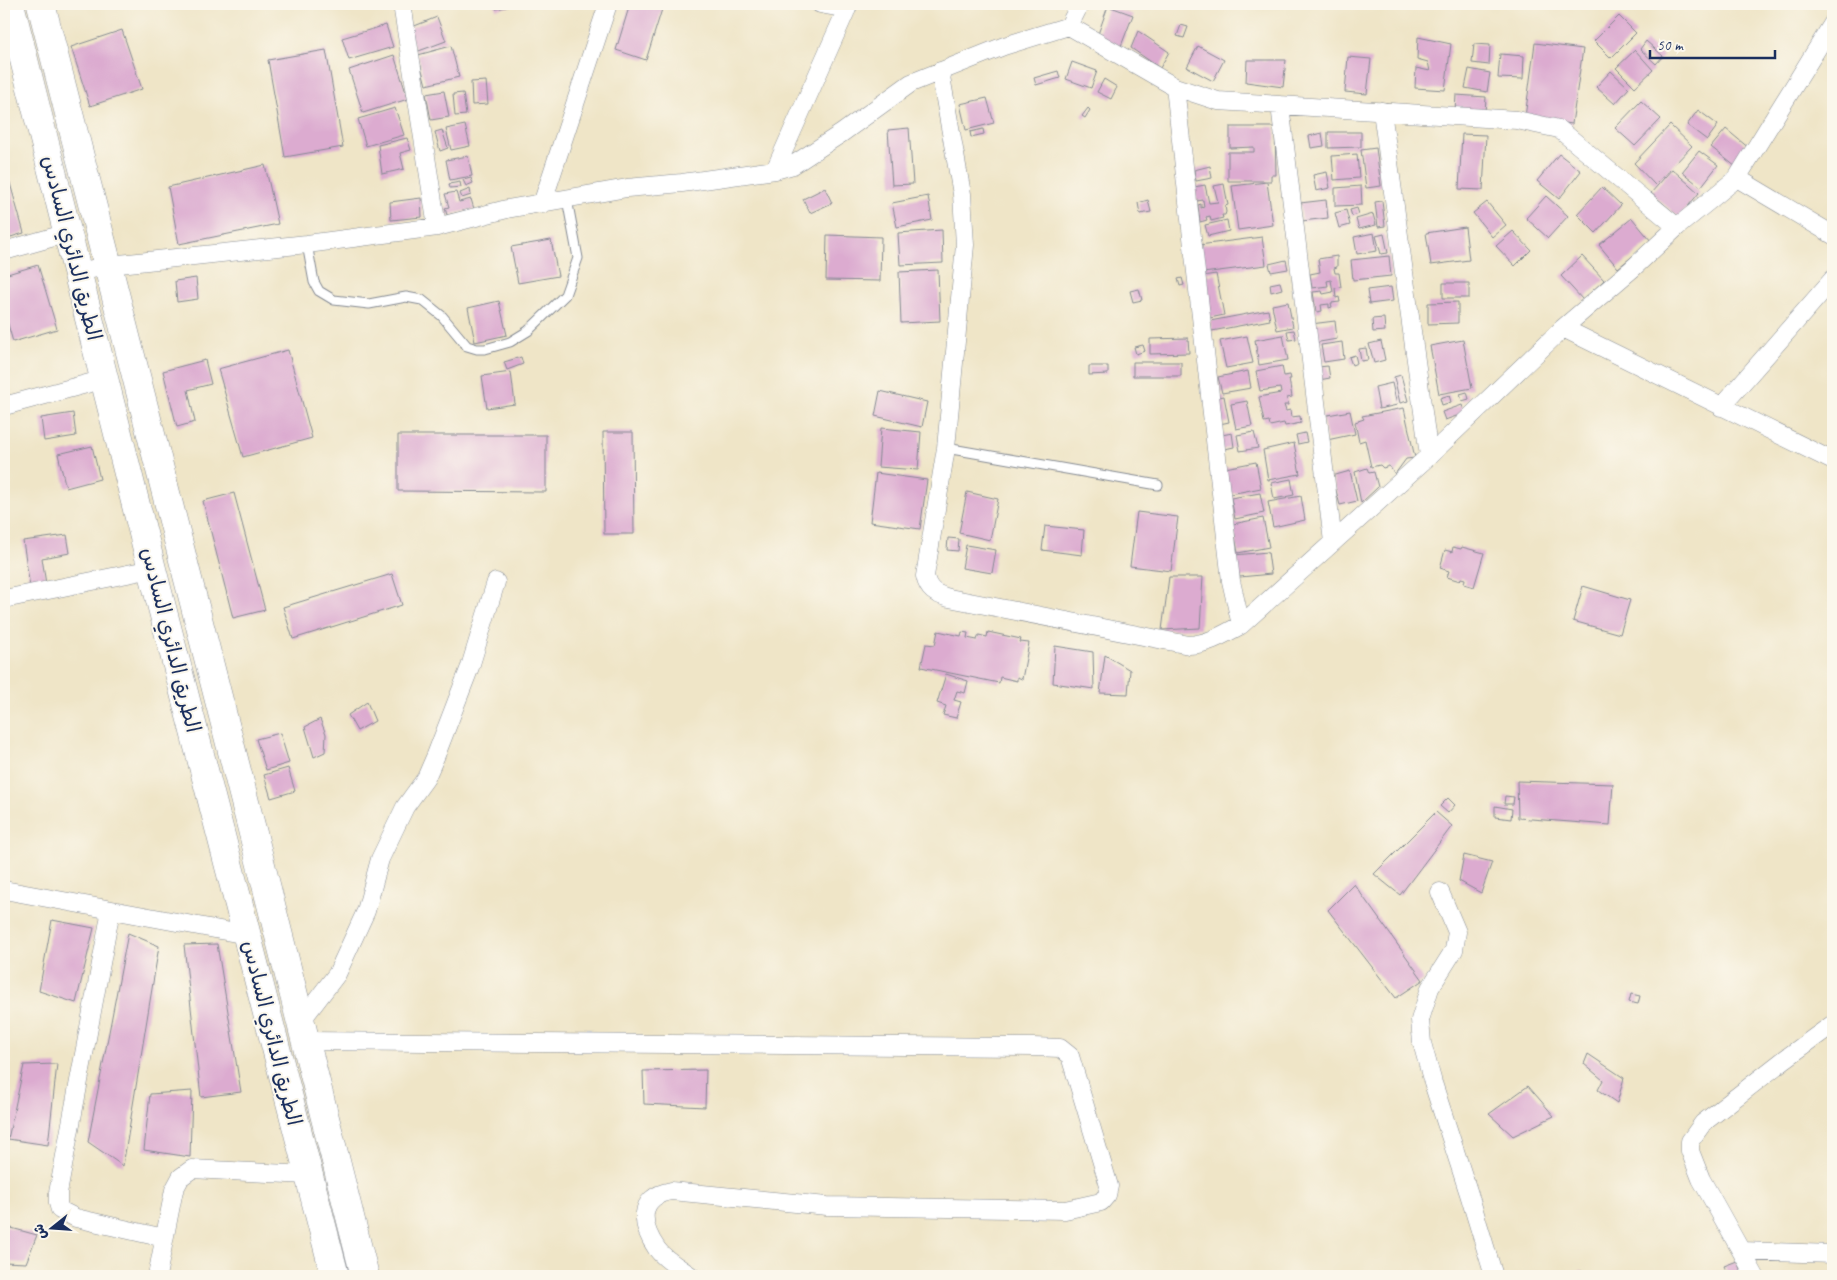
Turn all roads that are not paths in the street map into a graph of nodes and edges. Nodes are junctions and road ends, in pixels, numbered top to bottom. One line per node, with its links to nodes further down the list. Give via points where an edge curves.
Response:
1 (10, 4): 10 (highway, الطريق الدائري السادس)
2 (41, 4): 25 (highway, الطريق الدائري السادس)
3 (402, 4): 19 (street)
4 (608, 4): 18 (street)
5 (820, 4): 7 (street)
6 (1080, 4): 9 (street)
7 (848, 6): 15 (street)
8 (1833, 23): 16 (street)
9 (1069, 26): 11 (street, via 1004,46); 12 (street)
10 (11, 40): 21 (highway, الطريق الدائري السادس)
11 (940, 72): 15 (street, via 911,83 793,165); 32 (street, via 962,194 965,245)
12 (1175, 87): 13 (street, via 1218,101); 40 (street, via 1231,580)
13 (1280, 105): 14 (street); 36 (street)
14 (1382, 111): 20 (street, via 1517,120 1559,129); 33 (street)
15 (775, 170): 17 (street, via 627,188)
16 (1737, 178): 20 (street); 22 (street)
17 (567, 199): 18 (street); 23 (lane, via 578,258 565,295 528,331 510,342 486,349 468,346 442,316 422,300 406,297 369,304 334,300 319,291 314,282)
18 (542, 204): 19 (street, via 507,209)
19 (437, 227): 23 (street)
20 (1678, 227): 28 (street)
21 (68, 234): 24 (street); 26 (highway, الطريق الدائري السادس)
22 (1833, 235)
23 (306, 244): 25 (street)
24 (4, 251)
25 (110, 265): 26 (street); 46 (highway, الطريق الدائري السادس)
26 (79, 272): 29 (highway, الطريق الدائري السادس)
27 (1833, 279): 31 (street)
28 (1563, 328): 31 (street); 33 (street)
29 (105, 379): 30 (street); 37 (highway, الطريق الدائري السادس)
30 (4, 406)
31 (1722, 407): 34 (street)
32 (946, 448): 35 (lane); 40 (street, via 925,576 931,590 949,598 1189,645 1213,640)
33 (1429, 456): 36 (street)
34 (1833, 461)
35 (1158, 485)
36 (1333, 542): 40 (street)
37 (152, 569): 39 (street); 44 (highway, الطريق الدائري السادس)
38 (496, 582): 46 (street, via 470,667 436,755 426,778 405,807 380,859 366,910 337,974)
39 (4, 599)
40 (1241, 624)
41 (4, 890): 43 (street)
42 (1440, 892): 55 (street, via 1457,932 1454,950 1430,988 1420,1020 1422,1043)
43 (111, 910): 44 (street); 48 (street, via 58,1203 60,1210 76,1218)
44 (247, 935): 47 (highway, الطريق الدائري السادس)
45 (1833, 1024): 49 (street, via 1703,1123 1690,1141 1690,1151 1701,1179)
46 (302, 1031): 53 (highway, الطريق الدائري السادس); 54 (street, via 1033,1047 1060,1048 1070,1056 1109,1186 1101,1202 1065,1210 827,1206 663,1192 646,1204 645,1219 657,1249)
47 (308, 1175): 48 (street, via 192,1169 181,1177 174,1190); 52 (highway, الطريق الدائري السادس)
48 (164, 1238): 51 (street)
49 (1742, 1251): 50 (street); 56 (street)
50 (1833, 1254)
51 (157, 1276)
52 (335, 1276)
53 (365, 1276)
54 (691, 1276)
55 (1494, 1276)
56 (1755, 1276)

